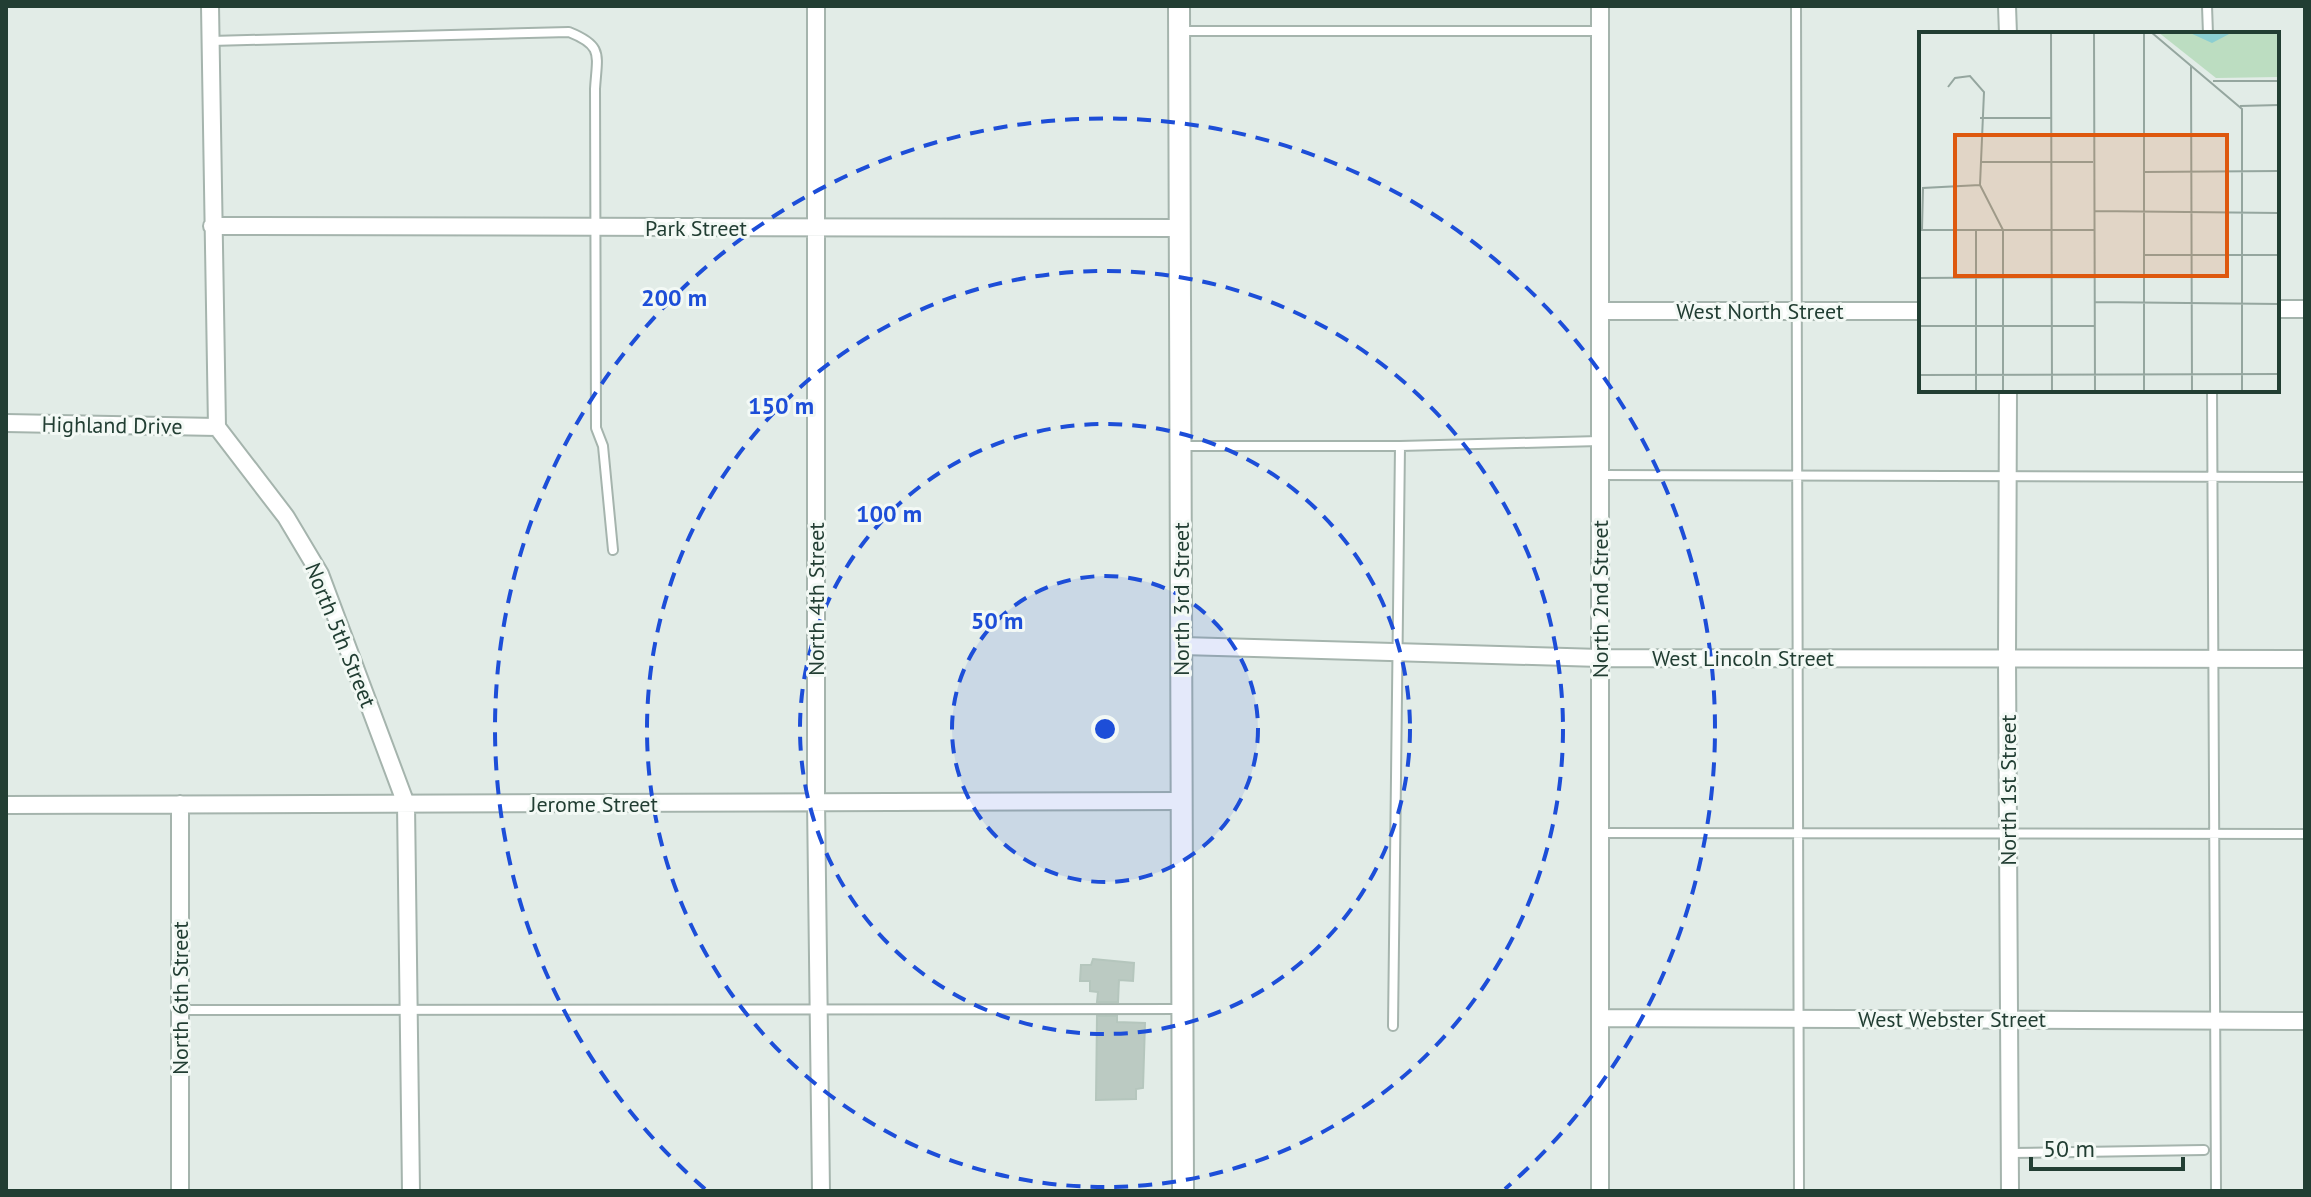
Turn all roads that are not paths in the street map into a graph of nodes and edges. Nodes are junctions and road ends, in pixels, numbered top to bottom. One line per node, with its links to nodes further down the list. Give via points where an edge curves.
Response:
1 (210, 6): 12 (street)
2 (816, 6): 15 (street, North 4th Street)
3 (1179, 6): 8 (street, North 3rd Street)
4 (1600, 6): 9 (street, North 2nd Street)
5 (1796, 6): 20 (lane)
6 (2007, 6): 10 (street)
7 (2207, 6): 11 (lane)
8 (1180, 31): 9 (lane); 16 (street, North 3rd Street)
9 (1600, 31): 19 (street, North 2nd Street)
10 (2008, 32)
11 (2208, 32)
12 (211, 41): 13 (street); 14 (lane, via 569,32 588,40 597,53)
13 (212, 226): 14 (street, Park Street); 25 (street)
14 (595, 227): 15 (street, Park Street); 34 (lane, via 596,428 603,446)
15 (815, 228): 16 (street, Park Street); 43 (street, North 4th Street)
16 (1180, 228): 27 (street, North 3rd Street)
17 (2279, 309): 18 (street)
18 (2305, 309)
19 (1600, 311): 20 (street, West North Street); 26 (street, North 2nd Street)
20 (1798, 311): 21 (street, West North Street); 30 (lane)
21 (1919, 311)
22 (2008, 392): 31 (street, North 1st Street)
23 (2212, 392): 32 (lane)
24 (6, 423): 25 (street, Highland Drive)
25 (217, 427): 45 (street, North 5th Street, via 286,517 320,574)
26 (1600, 441): 28 (lane); 29 (street, North 2nd Street)
27 (1181, 446): 28 (lane); 35 (street, North 3rd Street)
28 (1400, 446): 36 (lane)
29 (1600, 475): 30 (lane); 37 (street, North 2nd Street)
30 (1798, 475): 31 (lane); 38 (lane)
31 (2008, 476): 32 (lane); 39 (street, North 1st Street)
32 (2213, 476): 33 (lane); 40 (lane)
33 (2305, 477)
34 (613, 550)
35 (1182, 646): 36 (street, West Lincoln Street); 42 (street, North 3rd Street)
36 (1396, 652): 37 (street, West Lincoln Street); 61 (lane)
37 (1600, 658): 38 (street, West Lincoln Street); 47 (street, North 2nd Street)
38 (1799, 658): 39 (street, West Lincoln Street); 48 (lane)
39 (2007, 658): 40 (street, West Lincoln Street); 49 (street, North 1st Street)
40 (2215, 659): 41 (street, West Lincoln Street); 50 (lane)
41 (2305, 659)
42 (1182, 801): 43 (street, Jerome Street); 52 (street, North 3rd Street)
43 (816, 802): 45 (street, Jerome Street); 55 (street, North 4th Street)
44 (180, 804): 45 (street, Jerome Street); 46 (street, Jerome Street); 53 (street, North 6th Street)
45 (406, 804): 54 (street, North 5th Street)
46 (6, 805)
47 (1600, 833): 48 (lane); 56 (street, North 2nd Street)
48 (1798, 833): 49 (lane); 57 (lane)
49 (2008, 834): 50 (lane); 58 (street, North 1st Street)
50 (2215, 834): 51 (lane); 59 (lane)
51 (2305, 834)
52 (1183, 1009): 55 (lane); 67 (street, North 3rd Street)
53 (180, 1010): 54 (lane); 64 (street, North 6th Street)
54 (408, 1010): 55 (lane); 65 (street, North 5th Street)
55 (820, 1010): 66 (street, North 4th Street)
56 (1600, 1018): 57 (street, West Webster Street); 68 (street, North 2nd Street)
57 (1798, 1019): 58 (street, West Webster Street); 69 (lane)
58 (2009, 1020): 59 (street, West Webster Street); 63 (street, North 1st Street)
59 (2215, 1020): 60 (street, West Webster Street); 71 (lane)
60 (2305, 1021)
61 (1393, 1026)
62 (2204, 1150): 63 (lane)
63 (2010, 1153): 70 (street, North 1st Street)
64 (180, 1191)
65 (411, 1191)
66 (821, 1191)
67 (1183, 1191)
68 (1600, 1191)
69 (1799, 1191)
70 (2010, 1191)
71 (2216, 1191)

